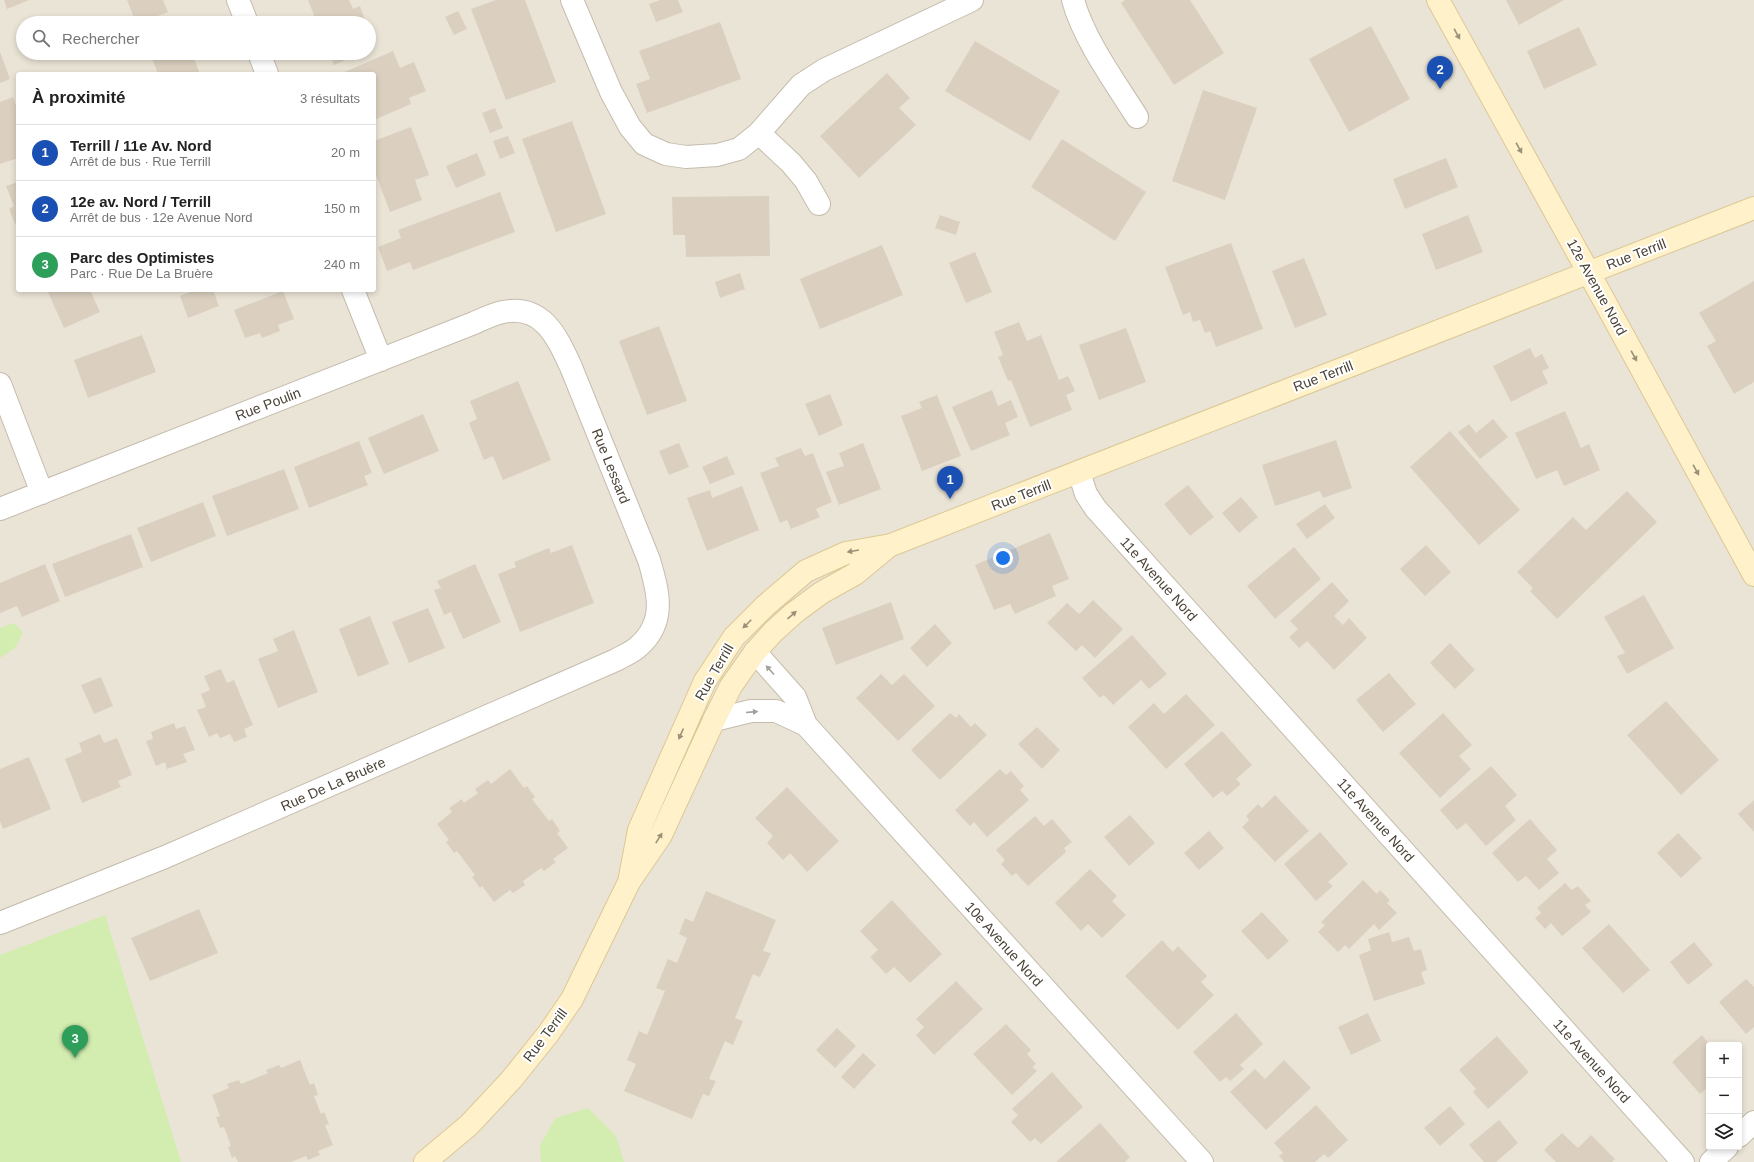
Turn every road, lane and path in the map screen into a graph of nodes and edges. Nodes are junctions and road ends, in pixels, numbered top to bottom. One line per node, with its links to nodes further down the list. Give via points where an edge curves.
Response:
1 (238, 0): 6 (street)
2 (572, 0): 10 (street, via 611,92 630,127 644,144 666,154 686,158 717,155 739,149)
3 (972, 0): 10 (street, via 824,70 801,85)
4 (1073, 0): 9 (street, via 1089,38)
5 (1438, 0): 13 (street, 12e Avenue Nord, one-way to 13)
6 (244, 16)
7 (262, 60): 8 (street)
8 (267, 72)
9 (1137, 117)
10 (759, 133): 11 (street, via 791,163 806,181)
11 (819, 204)
12 (1754, 208): 13 (street, Rue Terrill)
13 (1589, 272): 18 (street, Rue Terrill); 22 (street, 12e Avenue Nord, one-way to 22)
14 (354, 292): 16 (street)
15 (537, 316): 16 (street, Rue Poulin, via 523,312 503,312); 23 (street, Rue Lessard, via 548,325 571,367 649,560 658,588 659,608)
16 (381, 360): 19 (street, Rue Poulin)
17 (0, 384): 19 (street)
18 (1079, 472): 21 (street, Rue Terrill); 34 (street, 11e Avenue Nord, via 1086,494 1096,509)
19 (42, 492): 20 (street, Rue Poulin)
20 (0, 509)
21 (891, 545): 24 (street, Rue Terrill, one-way to 21, via 794,613 821,593 855,574); 27 (street, Rue Terrill, one-way to 27, via 846,553 806,571 734,637 705,681 639,830)
22 (1754, 575)
23 (655, 627): 28 (street, Rue De La Bruère, via 640,646 616,660 165,857)
24 (754, 652): 25 (street, Rue Terrill); 26 (street, 10e Avenue Nord, one-way to 24, via 795,697)
25 (714, 720): 26 (street, 10e Avenue Nord, one-way to 26, via 751,711 776,711); 27 (street, Rue Terrill, one-way to 25, via 661,835)
26 (806, 726): 33 (street, 10e Avenue Nord)
27 (629, 882): 32 (street, Rue Terrill, via 572,999 548,1034 511,1080 469,1125)
28 (0, 923)
29 (1754, 1122): 30 (street)
30 (1742, 1133)
31 (1724, 1150): 35 (street)
32 (425, 1162)
33 (1202, 1162)
34 (1683, 1162)
35 (1712, 1162)

